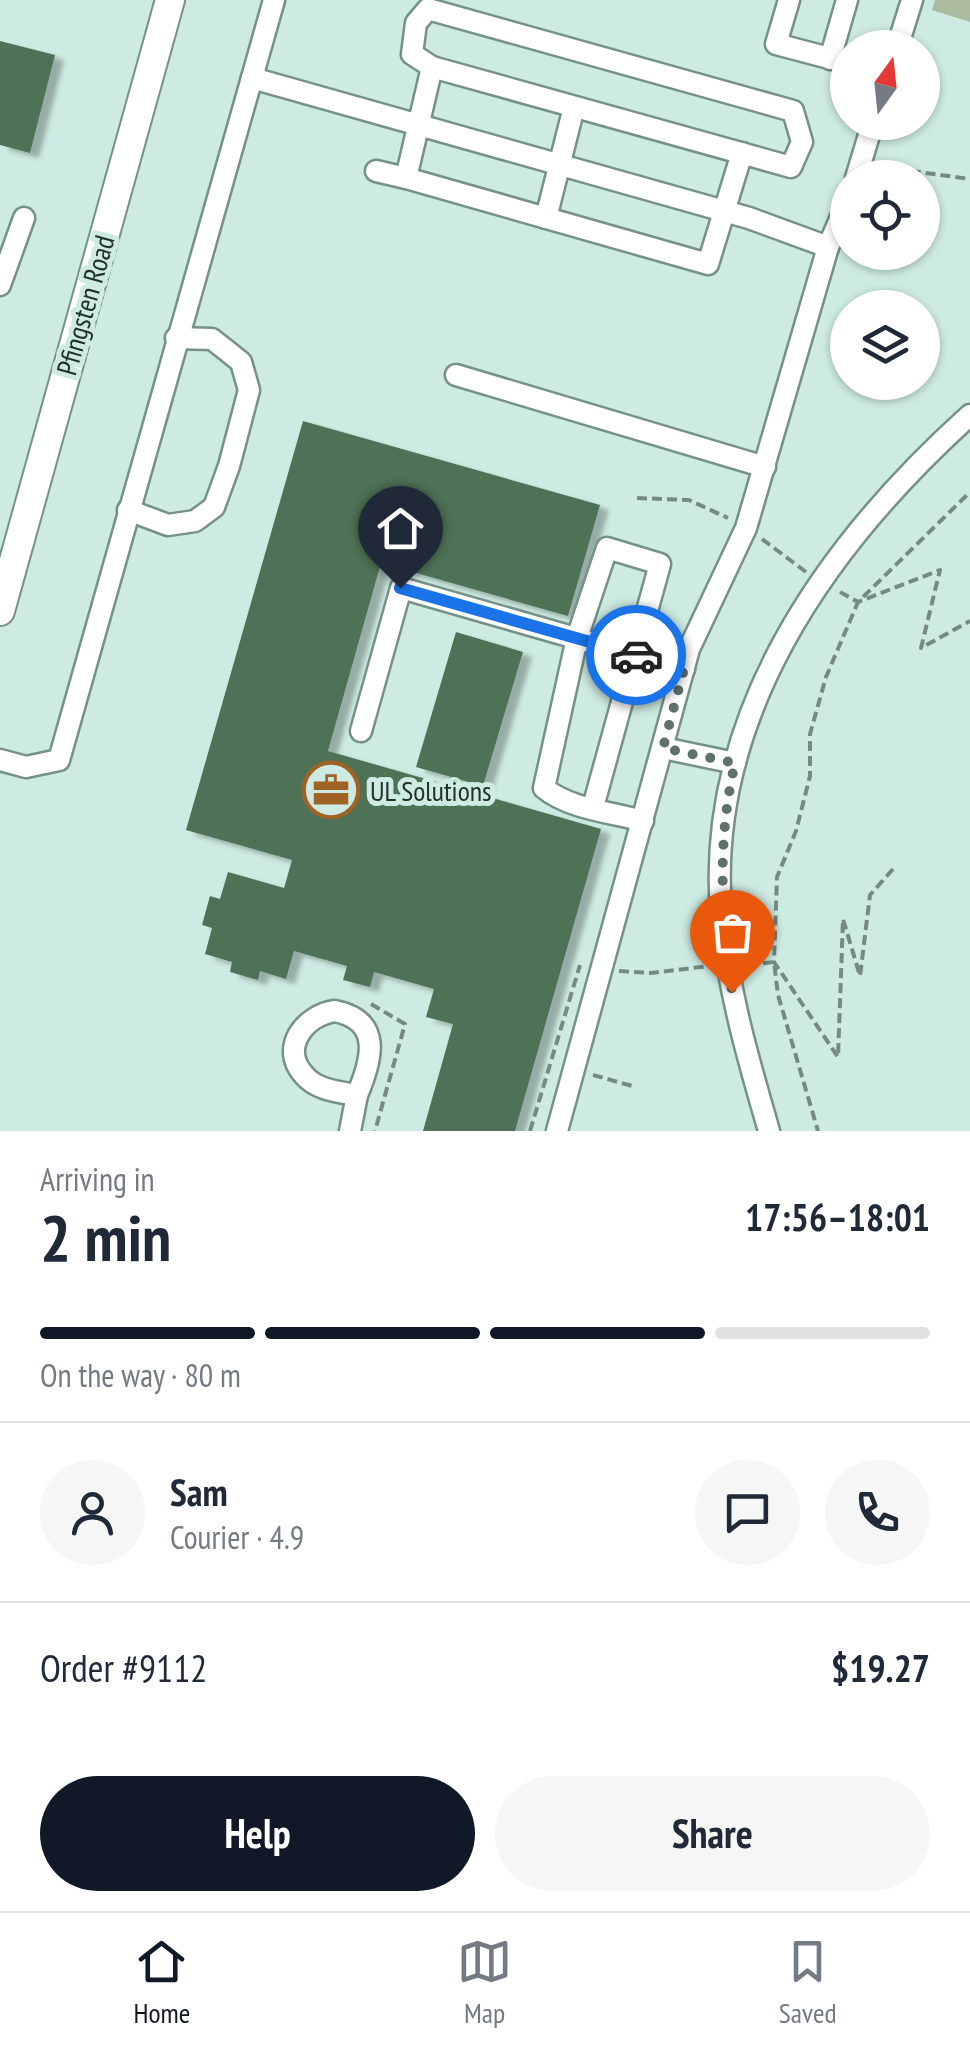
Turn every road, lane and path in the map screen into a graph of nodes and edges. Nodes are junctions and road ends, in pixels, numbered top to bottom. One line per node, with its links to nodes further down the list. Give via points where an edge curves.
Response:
1 (170, 0): 32 (main road, Pfingsten Road)
2 (274, 0): 10 (street)
3 (790, 0): 8 (street, via 776,44)
4 (847, 0): 6 (street)
5 (912, 0): 7 (street)
6 (843, 30)
7 (902, 30)
8 (830, 59)
9 (432, 68): 11 (street); 12 (street); 13 (street, via 412,54 416,23 428,9 793,111 802,142 791,167)
10 (252, 78): 12 (street); 25 (street)
11 (574, 107): 13 (street); 14 (street)
12 (418, 124): 14 (street); 17 (street)
13 (742, 153): 19 (street)
14 (558, 164): 19 (street); 21 (street)
15 (376, 171): 17 (street)
16 (940, 177): 18 (path)
17 (406, 178): 21 (street)
18 (970, 179)
19 (724, 210): 21 (street, via 708,264); 23 (street)
20 (24, 218): 24 (street)
21 (546, 218)
22 (830, 243): 23 (street)
23 (828, 248): 28 (street)
24 (0, 285)
25 (176, 338): 30 (street); 30 (street, via 212,339 240,362 250,390 229,466 214,508 195,521 168,525)
26 (456, 375): 28 (street)
27 (970, 415): 40 (street, via 921,460 820,577 754,699)
28 (765, 466): 36 (street, via 746,528)
29 (970, 492): 31 (path)
30 (128, 510): 39 (street, via 59,760 26,767)
31 (858, 602): 33 (path, via 940,570 921,648); 44 (path, via 810,734 810,776 778,877)
32 (0, 610)
33 (970, 621)
34 (576, 638): 35 (street); 35 (street, via 607,548 634,553 660,564); 37 (street, via 400,588); 41 (street, via 544,788)
35 (636, 655): 36 (street); 41 (street)
36 (684, 669): 38 (street)
37 (360, 731)
38 (663, 748): 40 (street); 42 (street)
39 (0, 760)
40 (735, 763): 45 (street, via 720,866)
41 (592, 808): 42 (street)
42 (643, 822): 46 (street)
43 (893, 869): 44 (path, via 870,896 860,976 842,919 838,1058)
44 (774, 962): 45 (path); 52 (path)
45 (728, 968): 46 (path); 51 (street)
46 (604, 970): 49 (path, via 578,964); 50 (street)
47 (356, 1094): 47 (street, via 372,1053 366,1029 347,1013 322,1012 301,1028 297,1065 314,1084); 48 (street)
48 (350, 1131)
49 (530, 1131)
50 (557, 1131)
51 (769, 1131)
52 (818, 1131)

